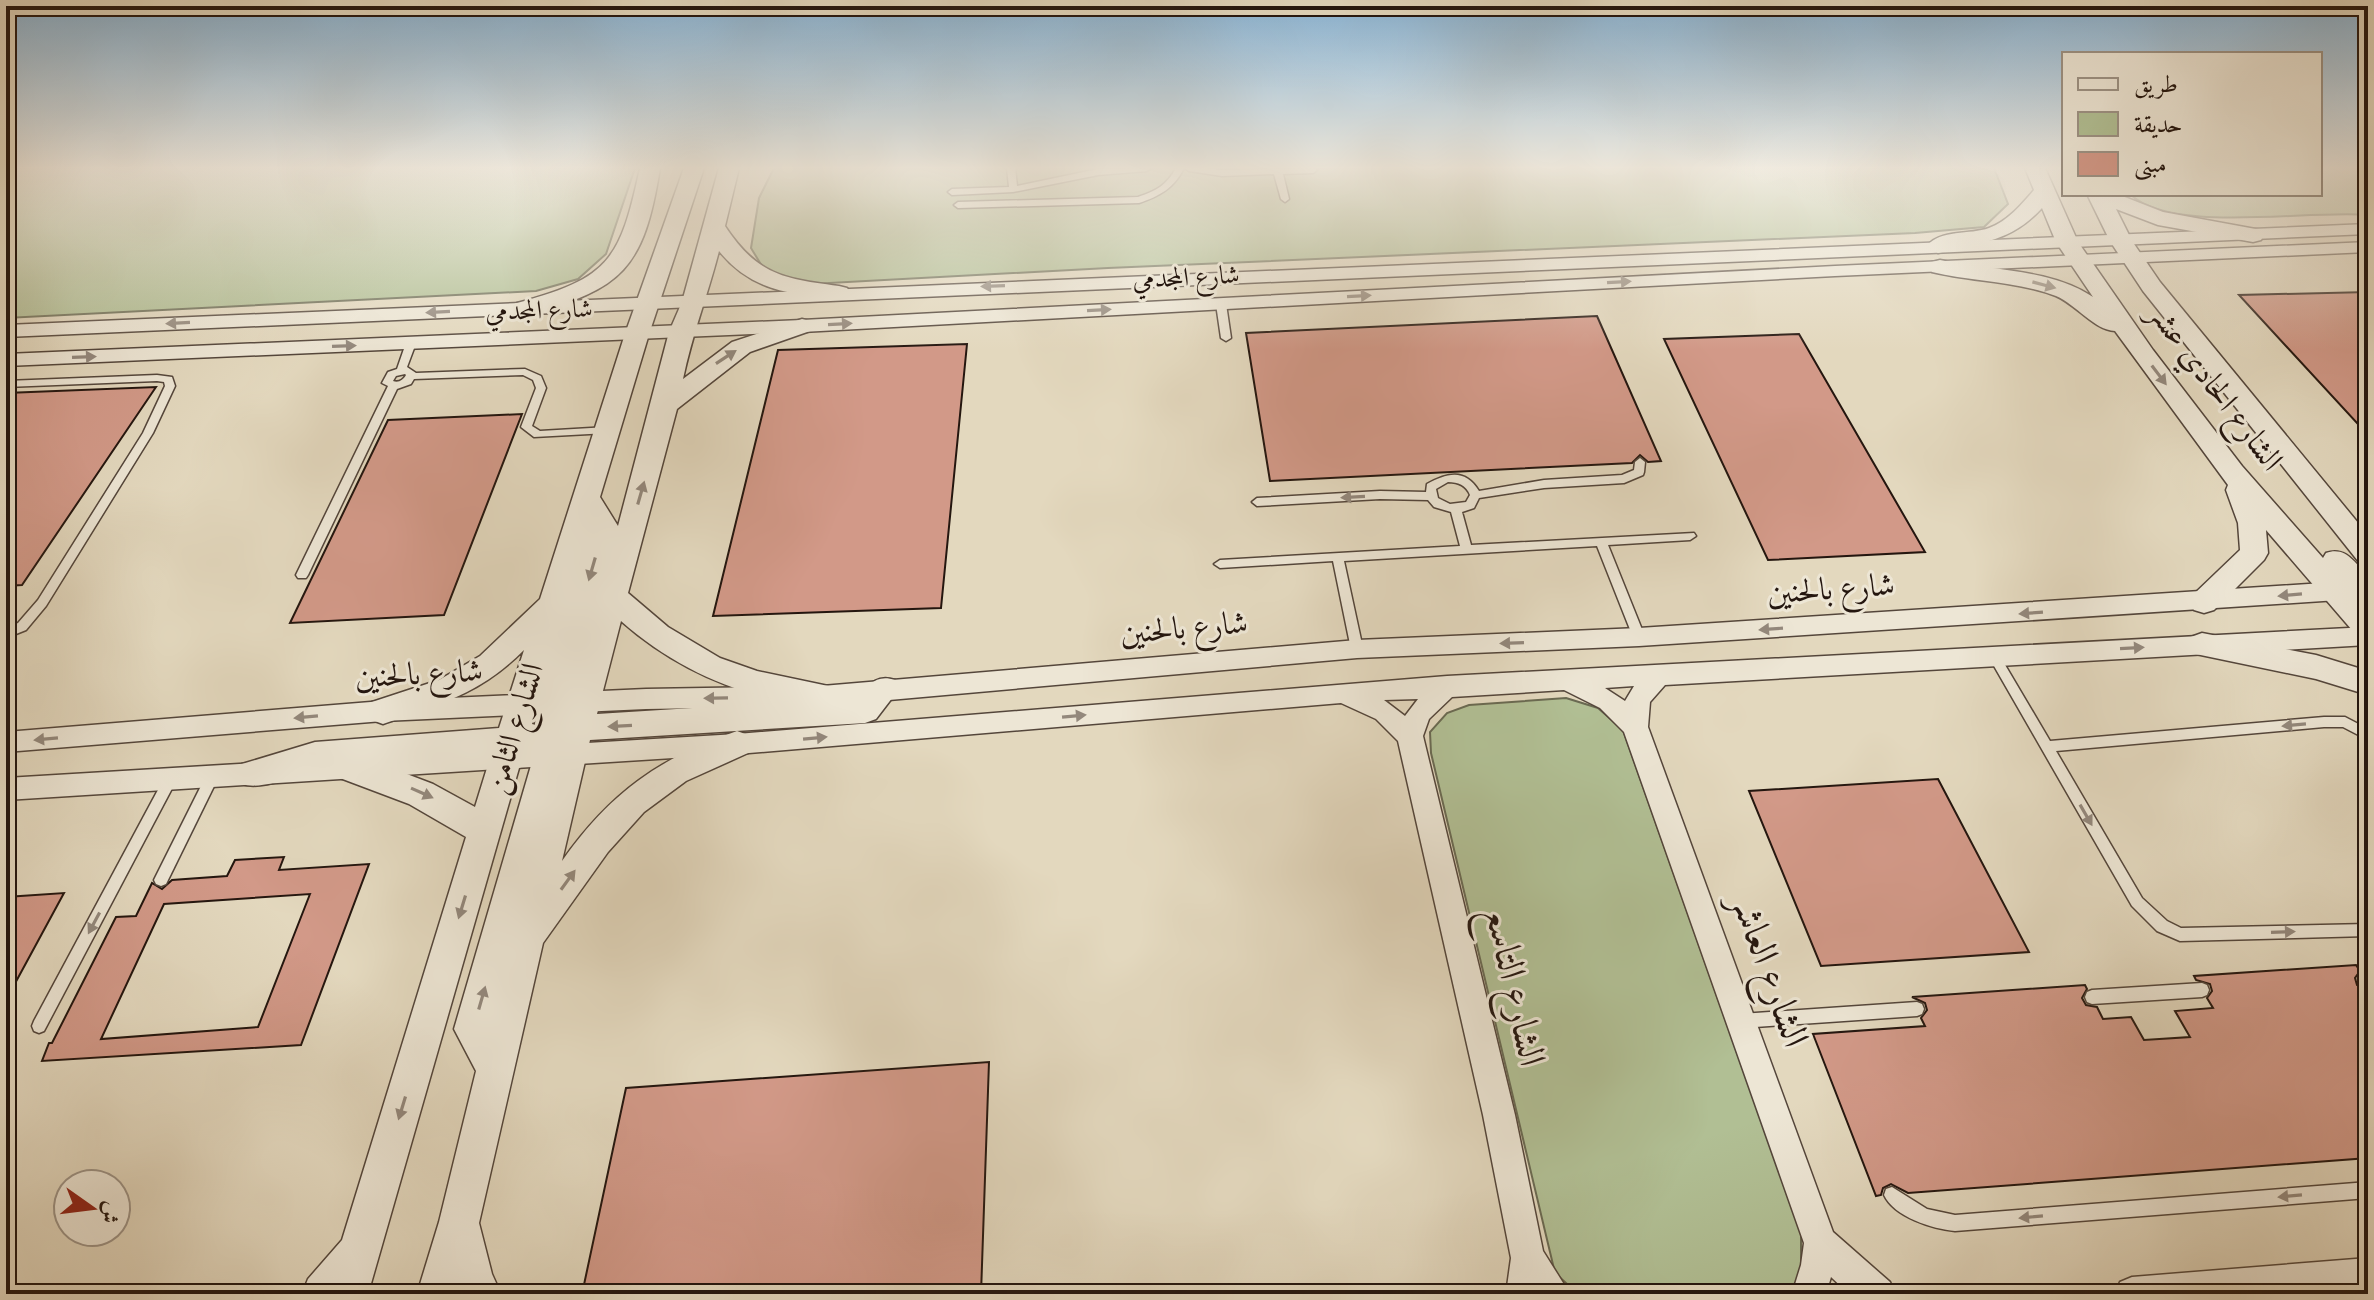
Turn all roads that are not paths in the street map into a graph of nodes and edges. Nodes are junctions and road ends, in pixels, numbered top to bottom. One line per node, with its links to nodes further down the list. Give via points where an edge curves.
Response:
1 (634, 229): 19 (street, via 619,263 587,286)
2 (670, 229): 17 (street, الشارع الثامن)
3 (712, 229): 16 (street, الشارع الثامن)
4 (715, 229): 15 (street, via 727,250 750,272 778,283)
5 (2004, 229): 14 (street, via 1959,238)
6 (2062, 229): 13 (street, الشارع الحادي عشر)
7 (2116, 229): 12 (street, الشارع الحادي عشر)
8 (2218, 229): 10 (street)
9 (2368, 229): 10 (street, شارع المجدمي)
10 (2253, 235): 12 (street, شارع المجدمي)
11 (2368, 247): 12 (street, شارع المجدمي)
12 (2126, 249): 13 (street, شارع المجدمي); 36 (street, الشارع الحادي عشر)
13 (2072, 251): 14 (street, شارع المجدمي); 24 (street, الشارع الحادي عشر)
14 (1939, 256): 15 (street, شارع المجدمي, one-way to 15); 18 (street, شارع المجدمي, one-way to 14); 24 (street, one-way to 24, via 1972,275 2064,291)
15 (839, 293): 16 (street, شارع المجدمي)
16 (694, 302): 17 (street, شارع المجدمي); 22 (street, الشارع الثامن)
17 (648, 303): 19 (street, شارع المجدمي); 23 (street, الشارع الثامن)
18 (1221, 304): 20 (street, شارع المجدمي, one-way to 18); 25 (lane)
19 (525, 308): 21 (street, شارع المجدمي, one-way to 21)
20 (802, 326): 22 (street, شارع المجدمي); 32 (street, one-way to 20, via 741,347)
21 (6, 331)
22 (681, 332): 23 (street, شارع المجدمي); 32 (street, الشارع الثامن)
23 (637, 334): 26 (street, شارع المجدمي); 34 (street, الشارع الثامن)
24 (2130, 335): 33 (street, الشارع الحادي عشر, one-way to 33)
25 (1226, 338)
26 (411, 343): 27 (street, شارع المجدمي, one-way to 26); 28 (lane)
27 (6, 360)
28 (401, 371): 29 (lane); 31 (lane, via 387,380)
29 (412, 376): 31 (lane); 34 (lane, via 525,372 537,378 541,388 527,420 530,432)
30 (6, 384): 56 (lane, via 157,378 168,379 170,386 148,433 42,603 29,621)
31 (393, 386): 50 (lane)
32 (665, 405): 52 (street, الشارع الثامن, one-way to 32)
33 (2197, 426): 37 (street, الشارع الحادي عشر); 51 (street, via 2280,498)
34 (608, 430): 40 (street, الشارع الثامن)
35 (1640, 462): 38 (lane, via 1639,472 1630,477)
36 (2299, 471): 43 (street); 47 (street, الشارع الحادي عشر)
37 (2233, 473): 51 (street, الشارع الحادي عشر); 54 (street, via 2252,523 2254,553)
38 (1475, 495): 39 (lane, via 1466,482 1446,478 1431,487); 42 (lane, via 1470,505)
39 (1431, 496): 41 (lane, one-way to 41); 42 (lane, via 1440,506)
40 (587, 498): 53 (street, الشارع الثامن); 71 (street, one-way to 71, via 605,527)
41 (1257, 502)
42 (1456, 510): 46 (lane)
43 (2368, 518)
44 (1690, 536): 45 (lane)
45 (1601, 541): 46 (lane); 58 (lane)
46 (1466, 549): 48 (lane)
47 (2368, 554)
48 (1338, 557): 49 (lane); 60 (lane)
49 (1220, 564)
50 (302, 575)
51 (2360, 593): 54 (street, شارع بالحنين, one-way to 54); 55 (street, الشارع الحادي عشر)
52 (612, 595): 68 (street, via 644,626 700,662 747,681); 71 (street, الشارع الثامن)
53 (555, 601): 69 (street, via 491,664 450,689); 71 (street, الشارع الثامن)
54 (2204, 602): 58 (street, شارع بالحنين, one-way to 58)
55 (2368, 629)
56 (6, 633)
57 (2368, 636): 59 (street, شارع بالحنين)
58 (1639, 637): 60 (street, شارع بالحنين, one-way to 60)
59 (2202, 645): 61 (street, شارع بالحنين, one-way to 59); 64 (street)
60 (1357, 649): 66 (street, شارع بالحنين)
61 (1994, 656): 62 (street, شارع بالحنين); 76 (lane)
62 (1658, 676): 63 (street, شارع بالحنين); 70 (street, via 1638,699)
63 (1565, 680): 65 (street, شارع بالحنين); 70 (street, الشارع العاشر, via 1609,701)
64 (2368, 683)
65 (1447, 686): 67 (street, شارع بالحنين); 73 (street, via 1419,713)
66 (884, 689): 68 (street, شارع بالحنين); 71 (street, one-way to 71, via 865,710)
67 (1342, 693): 73 (street, via 1385,712); 75 (street, شارع بالحنين, one-way to 67)
68 (822, 696): 71 (street, شارع بالحنين, one-way to 71)
69 (383, 711): 71 (street, شارع بالحنين); 74 (street, شارع بالحنين, one-way to 74)
70 (1635, 727): 89 (street, الشارع العاشر)
71 (546, 732): 75 (street, شارع بالحنين); 77 (street, شارع بالحنين); 78 (street, via 315,755); 82 (street, الشارع الثامن); 85 (street, الشارع الثامن); 91 (street, one-way to 71, via 473,1029)
72 (2368, 735): 76 (lane, one-way to 76, via 2345,722 2324,722)
73 (1410, 736): 97 (street, الشارع التاسع)
74 (6, 742)
75 (737, 744): 85 (street, one-way to 75, via 607,827 638,796 675,771)
76 (2046, 747): 84 (lane, one-way to 84, via 2137,902 2162,926 2180,935)
77 (351, 768): 78 (street, شارع بالحنين); 82 (street, one-way to 82, via 443,802)
78 (253, 774): 79 (street, شارع بالحنين)
79 (213, 776): 80 (street, شارع بالحنين); 83 (lane)
80 (171, 779): 81 (street, شارع بالحنين); 90 (lane, one-way to 90)
81 (6, 789)
82 (485, 832): 96 (street, الشارع الثامن, one-way to 96)
83 (161, 880)
84 (2368, 930)
85 (524, 945): 91 (street, الشارع الثامن)
86 (2202, 990): 87 (lane)
87 (2092, 997)
88 (1917, 1009): 89 (lane)
89 (1740, 1021): 95 (street, الشارع العاشر)
90 (39, 1026)
91 (495, 1069): 94 (street, الشارع الثامن)
92 (2368, 1190): 93 (lane, one-way to 93, via 1955,1223 1916,1213)
93 (1892, 1195)
94 (459, 1222): 101 (street, الشارع الثامن); 102 (street)
95 (1820, 1243): 105 (street); 106 (street, الشارع العاشر)
96 (361, 1246): 99 (street); 100 (street, الشارع الثامن)
97 (1528, 1258): 103 (street, الشارع التاسع); 104 (street, الشارع التاسع)
98 (2368, 1275): 107 (street)
99 (323, 1294)
100 (347, 1294)
101 (438, 1294)
102 (480, 1294)
103 (1523, 1294)
104 (1553, 1294)
105 (1809, 1294)
106 (1878, 1294)
107 (2132, 1294)

